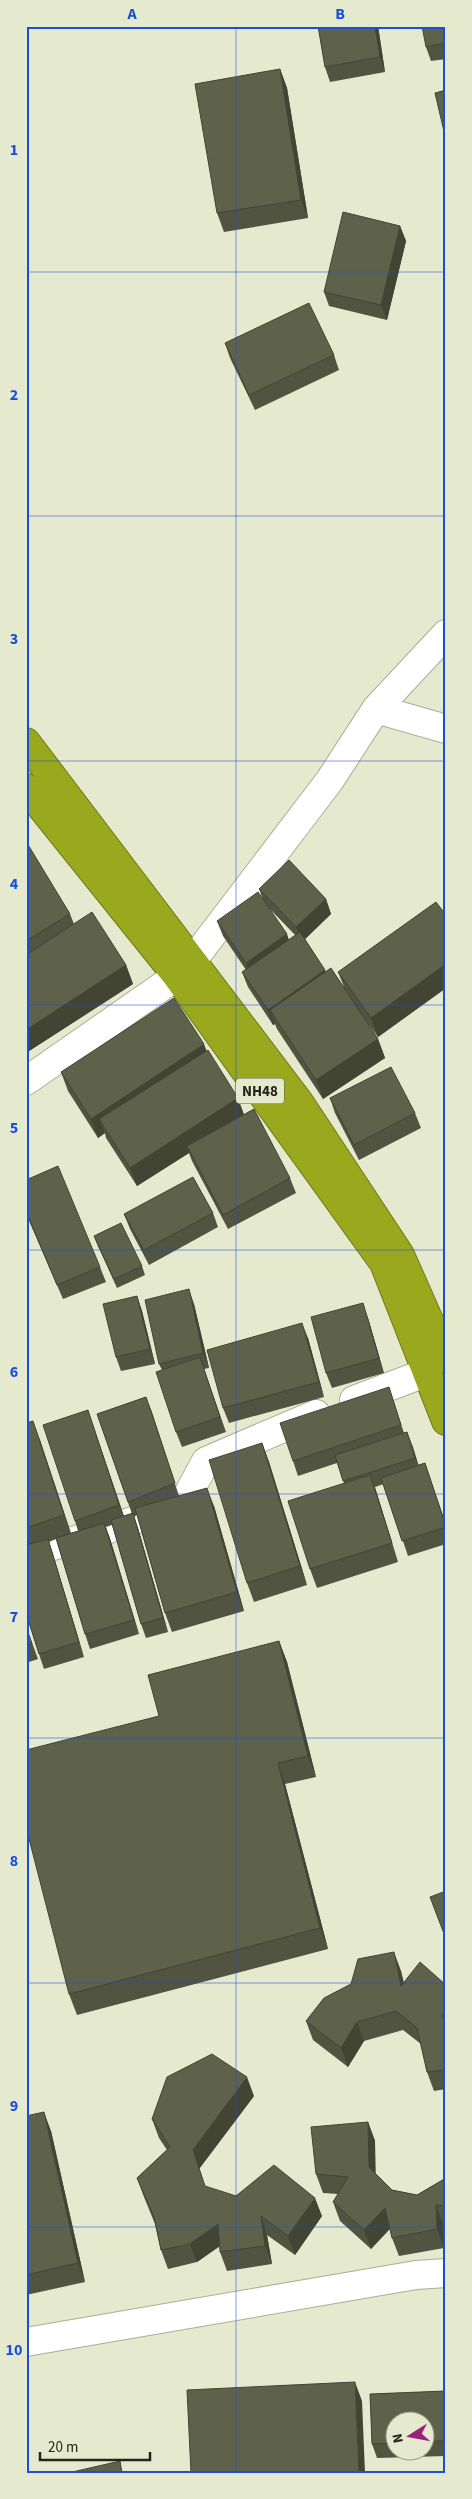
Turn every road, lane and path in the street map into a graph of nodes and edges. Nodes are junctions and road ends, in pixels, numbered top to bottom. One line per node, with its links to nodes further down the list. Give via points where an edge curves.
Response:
1 (446, 634): 2 (street)
2 (376, 709): 3 (street); 6 (street, via 330,780)
3 (446, 729)
4 (26, 742): 6 (highway, NH48)
5 (26, 788): 6 (highway, NH48)
6 (185, 968): 7 (street); 8 (highway, NH48, via 298,1102 400,1255)
7 (26, 1081)
8 (435, 1366): 9 (highway, NH48); 10 (street, via 206,1461 185,1500 76,1540)
9 (445, 1418)
10 (26, 1553)
11 (446, 2273): 12 (street)
12 (26, 2342)

